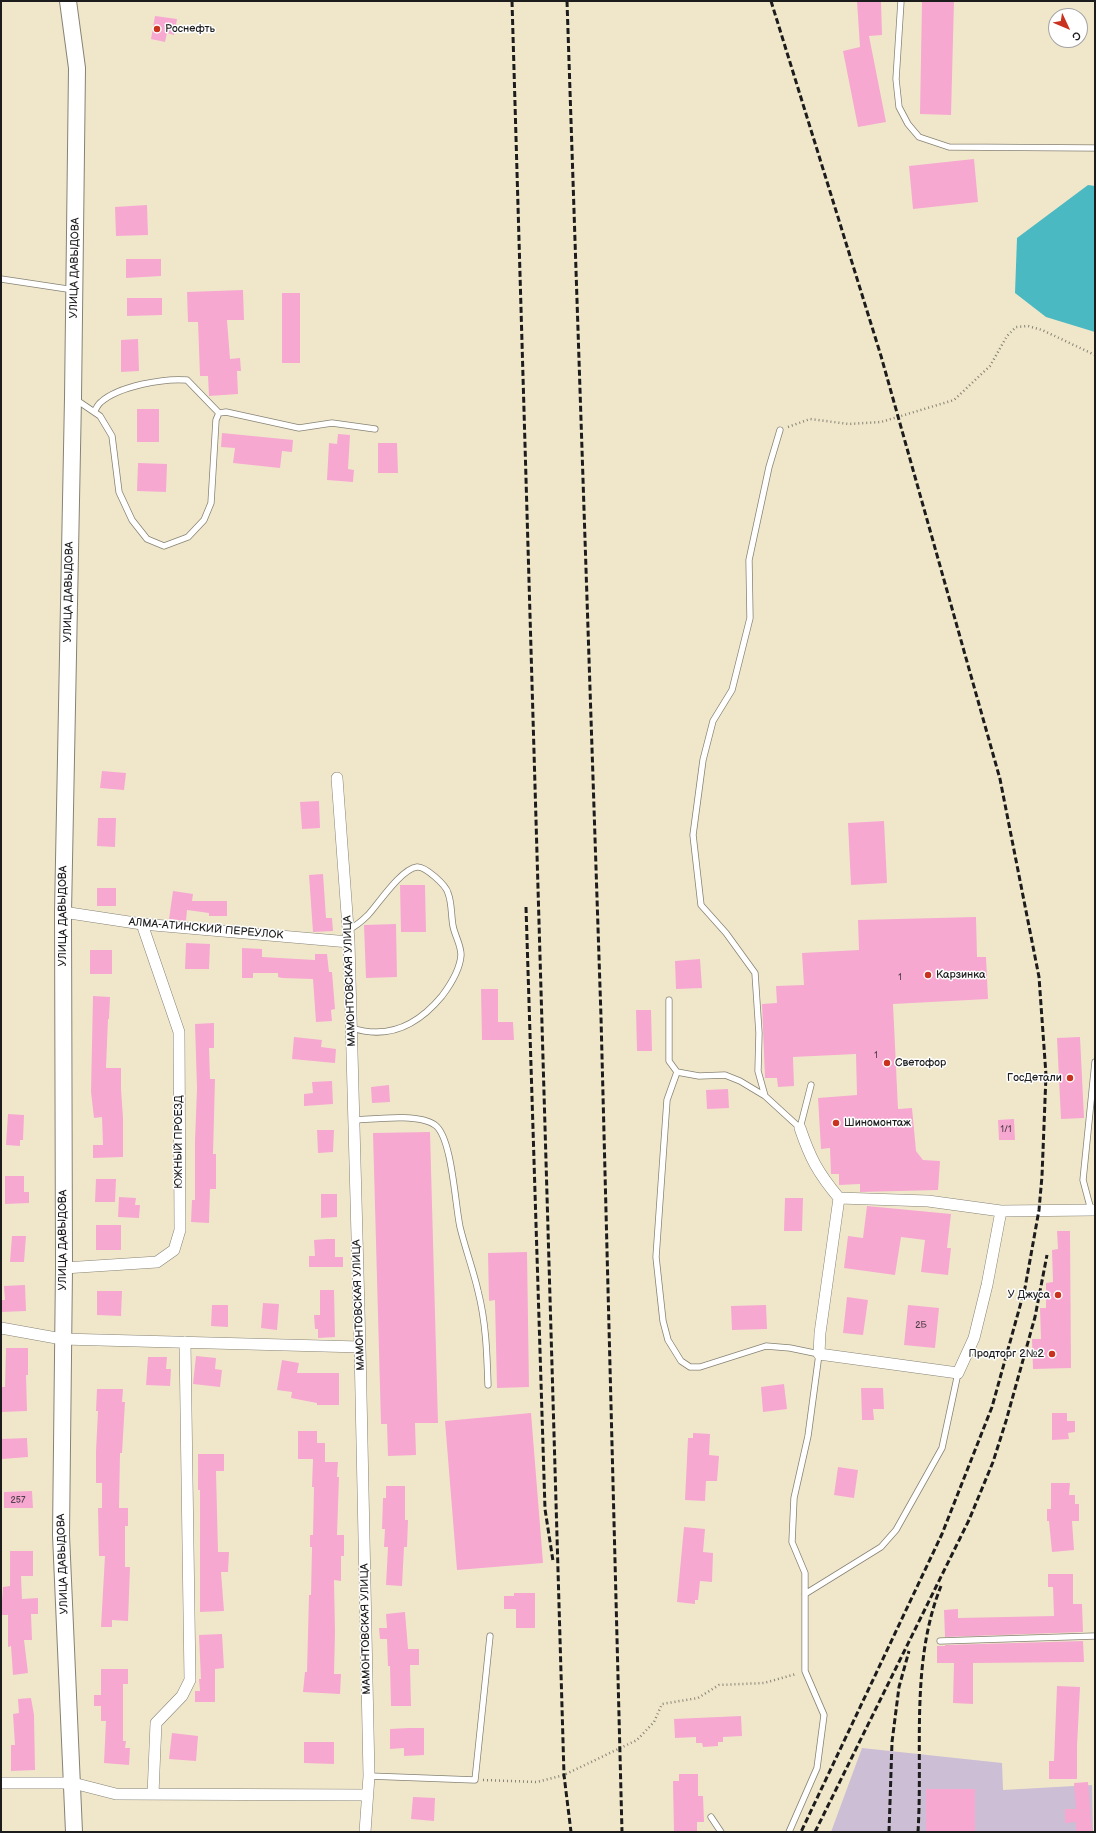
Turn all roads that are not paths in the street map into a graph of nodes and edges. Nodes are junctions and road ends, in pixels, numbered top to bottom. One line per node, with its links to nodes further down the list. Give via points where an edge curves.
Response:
1 (68, 1): 5 (main road, УЛИЦА ДАВЫДОВА, via 77,68)
2 (901, 1): 3 (lane, via 896,79 899,107 919,137 949,147)
3 (1095, 148)
4 (1, 279): 5 (lane)
5 (75, 291): 6 (main road, УЛИЦА ДАВЫДОВА)
6 (73, 398): 7 (lane); 12 (main road, УЛИЦА ДАВЫДОВА)
7 (94, 412): 8 (lane, via 100,402 115,393 146,384 179,379 187,380); 8 (lane, via 100,416 112,436 119,492 132,520 147,539 164,546 188,537 204,520 211,503 216,420)
8 (219, 413): 9 (lane, via 226,412 299,428 332,423)
9 (376, 429)
10 (780, 430): 21 (lane, via 769,467 750,560 750,618 732,690 713,721 703,760 693,835 701,904 755,973 759,1033 758,1071)
11 (337, 778): 14 (street, МАМОНТОВСКАЯ УЛИЦА)
12 (63, 912): 13 (street, АЛМА-АТИНСКИЙ ПЕРЕУЛОК); 29 (main road, УЛИЦА ДАВЫДОВА)
13 (142, 924): 15 (street, АЛМА-АТИНСКИЙ ПЕРЕУЛОК); 29 (street, ЮЖНЫЙ ПРОЕЗД, via 178,1032 180,1230 174,1250 158,1262)
14 (348, 930): 15 (street, МАМОНТОВСКАЯ УЛИЦА); 17 (lane, via 368,915 408,870 418,867 428,870 448,892 453,928 461,954 458,970 448,988 419,1019 378,1033)
15 (349, 942): 17 (street, МАМОНТОВСКАЯ УЛИЦА)
16 (669, 1000): 19 (lane, via 669,1061)
17 (352, 1028): 22 (street, МАМОНТОВСКАЯ УЛИЦА)
18 (1095, 1064): 24 (lane)
19 (678, 1072): 21 (lane, via 699,1076 725,1075); 34 (lane, via 667,1100 656,1257 663,1321 668,1340 681,1361 690,1367 700,1367 766,1346)
20 (811, 1084): 23 (lane)
21 (765, 1096): 23 (lane)
22 (354, 1120): 33 (street, МАМОНТОВСКАЯ УЛИЦА); 36 (lane, via 421,1120 435,1125 445,1138 460,1227 479,1292 486,1338)
23 (800, 1128): 26 (street, via 816,1170)
24 (1088, 1137): 25 (lane); 27 (lane, via 1083,1180)
25 (1095, 1138)
26 (839, 1198): 28 (street, via 928,1201); 34 (street)
27 (1093, 1210): 28 (street)
28 (1001, 1211): 35 (street, via 974,1338)
29 (64, 1268): 31 (main road, УЛИЦА ДАВЫДОВА)
30 (1, 1328): 31 (street)
31 (62, 1339): 32 (street); 43 (main road, УЛИЦА ДАВЫДОВА, via 61,1535)
32 (184, 1342): 33 (street); 44 (street, via 190,1680 182,1696 156,1723)
33 (360, 1347): 41 (street, МАМОНТОВСКАЯ УЛИЦА)
34 (819, 1354): 35 (street); 37 (lane, via 808,1436 794,1498 792,1542 805,1574)
35 (958, 1373): 37 (lane, via 942,1448 896,1530 881,1548)
36 (488, 1385)
37 (805, 1594): 50 (lane, via 804,1671 824,1715 817,1768)
38 (490, 1636): 41 (lane, via 475,1780)
39 (1095, 1636): 40 (lane)
40 (940, 1641)
41 (369, 1776): 45 (street, МАМОНТОВСКАЯ УЛИЦА)
42 (1, 1783): 43 (street)
43 (73, 1783): 44 (street, via 116,1794); 47 (main road, УЛИЦА ДАВЫДОВА)
44 (153, 1794): 45 (street)
45 (367, 1795): 48 (street, МАМОНТОВСКАЯ УЛИЦА)
46 (711, 1817): 49 (lane)
47 (74, 1832)
48 (365, 1832)
49 (721, 1832)
50 (790, 1832)

